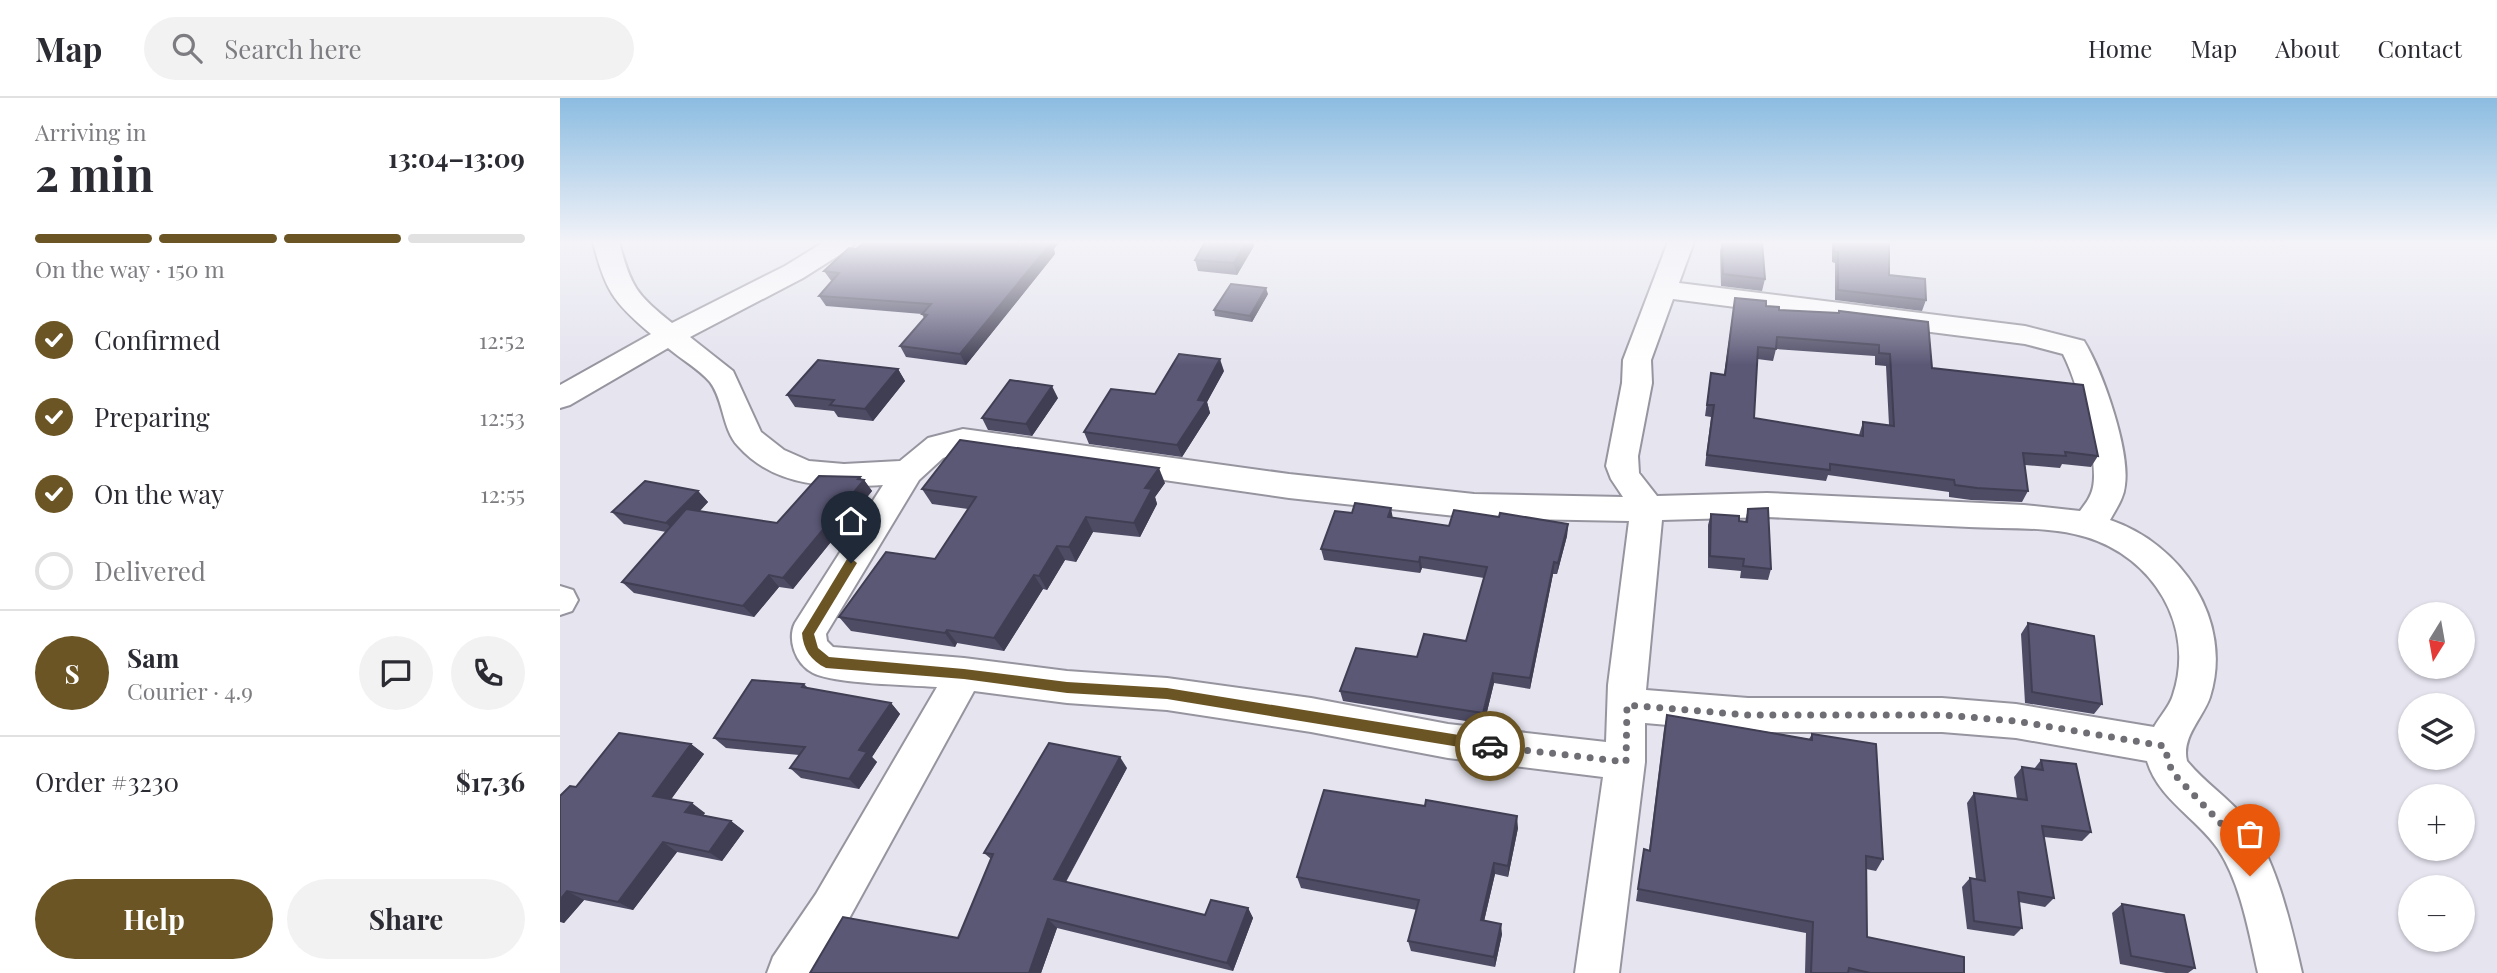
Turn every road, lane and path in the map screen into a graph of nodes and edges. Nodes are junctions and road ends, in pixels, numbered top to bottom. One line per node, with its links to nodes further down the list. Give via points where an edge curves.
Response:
1 (617, 283): 5 (street)
2 (773, 283): 5 (street)
3 (1664, 283): 4 (street)
4 (1662, 289): 8 (street, via 1637,360 1621,467); 9 (street, via 2012,333 2074,348 2092,393 2110,482 2105,501)
5 (670, 337): 6 (street); 7 (street, via 723,378 748,438 773,458 804,472 844,476)
6 (560, 398)
7 (908, 472): 8 (street, via 931,449 963,440 1388,498 1541,509); 10 (street, via 808,633 809,643 826,662)
8 (1647, 508): 9 (street, via 1767,505); 11 (street)
9 (2088, 525): 12 (street, via 2118,537 2163,566 2192,618 2197,649 2192,695)
10 (964, 674): 13 (street, via 1167,694 1448,741); 14 (street, via 831,909)
11 (1627, 705): 12 (street, via 1748,715 1942,715 2016,721); 13 (street)
12 (2164, 746): 16 (street, via 2172,772 2232,835 2258,895)
13 (1626, 762): 15 (street)
14 (789, 973)
15 (1597, 973)
16 (2280, 973)

